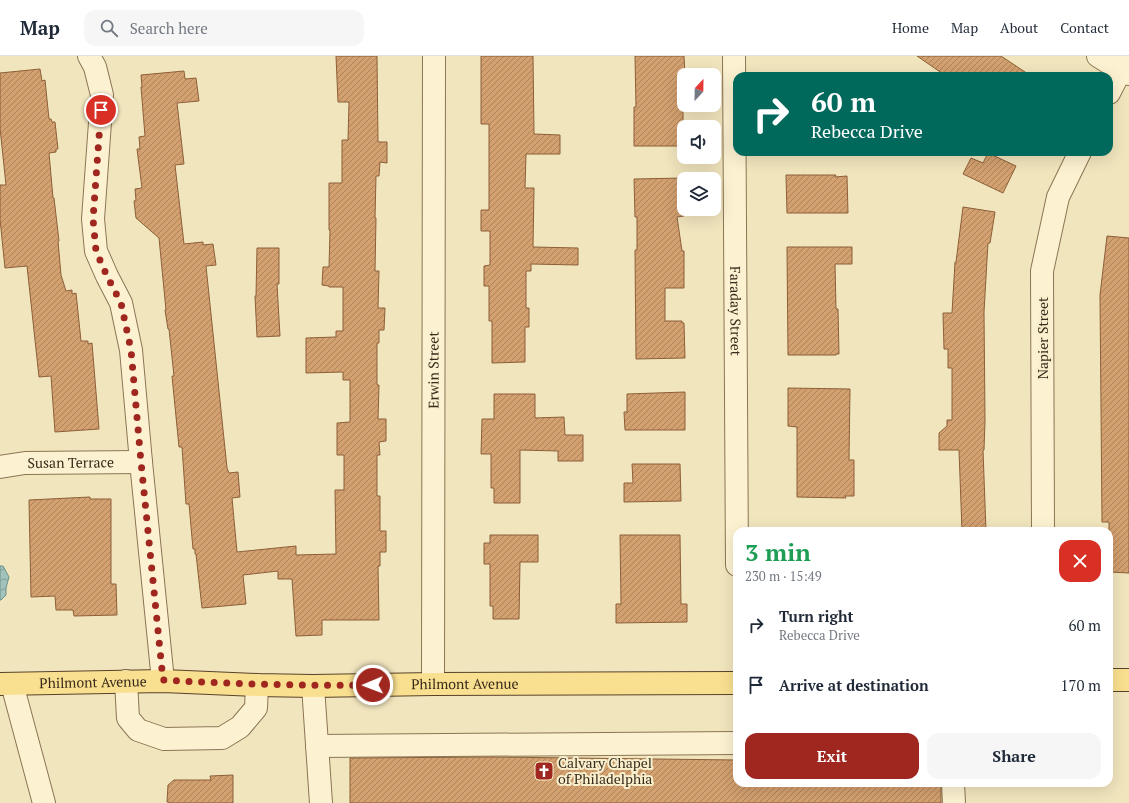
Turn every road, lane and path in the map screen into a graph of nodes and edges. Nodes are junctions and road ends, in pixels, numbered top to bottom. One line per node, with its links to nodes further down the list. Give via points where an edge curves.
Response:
1 (89, 56): 10 (street, via 95,67 102,94 93,219 96,251 121,303 131,350)
2 (434, 56): 20 (street, Erwin Street)
3 (734, 56): 6 (street, Faraday Street)
4 (1098, 56): 5 (street)
5 (1126, 67): 7 (street)
6 (734, 72)
7 (1113, 87)
8 (735, 156): 12 (street, Faraday Street)
9 (1078, 156): 13 (street, Napier Street, via 1058,197 1042,271)
10 (141, 462): 11 (street, Susan Terrace, via 24,463); 14 (street)
11 (0, 467)
12 (737, 527)
13 (1043, 527)
14 (163, 680): 17 (main road, Philmont Avenue); 21 (main road, Philmont Avenue)
15 (1113, 680): 16 (main road)
16 (1129, 680)
17 (126, 682): 19 (main road, Philmont Avenue); 21 (street, via 128,718 138,730 164,739 222,738 240,727 256,708)
18 (733, 683): 20 (main road, Philmont Avenue)
19 (6, 684): 26 (street)
20 (432, 684): 22 (main road, Philmont Avenue)
21 (257, 685): 22 (main road, Philmont Avenue)
22 (313, 686): 24 (street)
23 (733, 743): 24 (street)
24 (317, 746): 27 (street)
25 (953, 787): 28 (street)
26 (44, 803)
27 (321, 803)
28 (954, 803)

